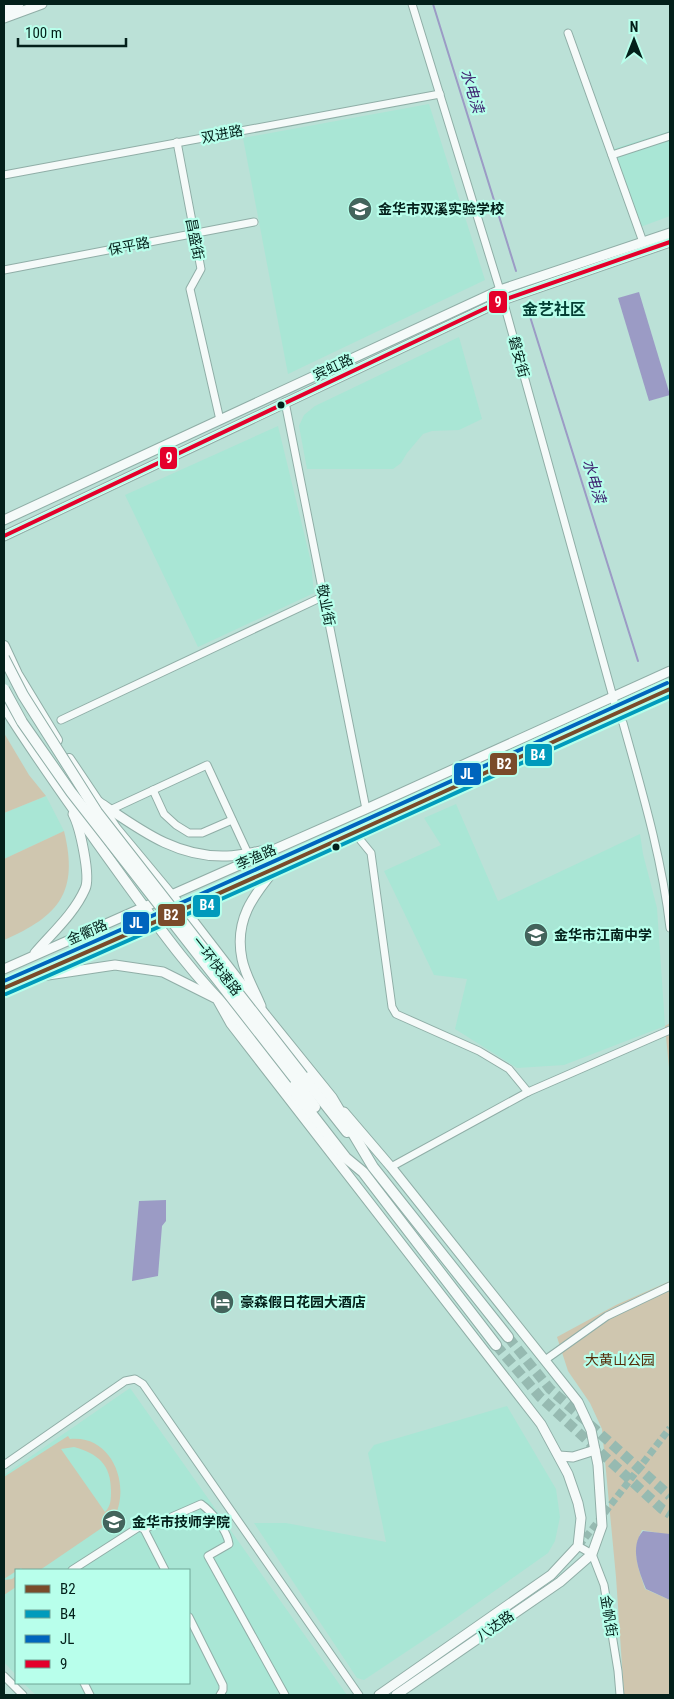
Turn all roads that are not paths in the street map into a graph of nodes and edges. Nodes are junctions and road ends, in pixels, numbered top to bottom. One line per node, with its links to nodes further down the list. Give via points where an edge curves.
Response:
1 (19, 4): 4 (main road)
2 (42, 4): 5 (main road)
3 (412, 4): 7 (street, 磐安街)
4 (4, 9)
5 (4, 18)
6 (568, 33): 10 (street)
7 (440, 94): 9 (street, 双进路); 18 (street, 磐安街)
8 (670, 136): 10 (street)
9 (177, 142): 11 (street, 双进路); 14 (street, 昌盛街)
10 (612, 155): 15 (street)
11 (4, 174)
12 (254, 222): 14 (street, 保平路)
13 (670, 233): 15 (main road, 宾虹路)
14 (194, 234): 17 (street, 保平路); 21 (street, 昌盛街, via 201,268 190,288)
15 (642, 242): 18 (main road, 宾虹路)
16 (670, 242): 19 (main road, 宾虹路)
17 (4, 270)
18 (500, 290): 19 (street, 磐安街); 21 (main road, 宾虹路)
19 (503, 300): 20 (main road, 宾虹路); 30 (street, 磐安街)
20 (285, 402): 23 (main road, 宾虹路); 24 (street, 敬业街)
21 (220, 420): 22 (main road, 宾虹路)
22 (4, 520)
23 (4, 536)
24 (324, 596): 33 (street); 37 (street, 敬业街)
25 (4, 646): 35 (highway, via 16,674)
26 (4, 658): 55 (highway, 一环快速路, bridge, via 97,812)
27 (670, 671): 30 (main road, 李渔路)
28 (4, 689): 55 (highway, 一环快速路, bridge, via 22,722 71,792)
29 (670, 689): 32 (main road, 李渔路)
30 (613, 697): 32 (street, 磐安街); 37 (main road, 李渔路)
31 (4, 706): 36 (highway)
32 (617, 712): 40 (main road, 李渔路); 47 (street, 磐安街, via 623,723 654,834)
33 (61, 720)
34 (153, 790): 38 (street); 39 (street, via 164,814 189,833 202,833); 39 (street, via 207,765)
35 (97, 801): 38 (main road); 43 (highway)
36 (68, 802): 44 (highway); 48 (main road, via 78,822 86,888)
37 (366, 809): 41 (main road, 李渔路, via 274,849)
38 (110, 810): 41 (main road, via 152,838 189,853)
39 (232, 820): 41 (street)
40 (353, 831): 42 (main road, 李渔路); 56 (street, via 371,853 392,1007 396,1014 479,1051 509,1069)
41 (249, 856): 43 (main road, 李渔路)
42 (278, 866): 45 (main road, 李渔路); 53 (main road, via 252,898 243,918 240,938 242,960)
43 (170, 895): 44 (main road, 金衢路); 45 (highway)
44 (144, 907): 46 (highway); 48 (main road, 金衢路)
45 (184, 910): 46 (main road, 金衢路); 53 (highway)
46 (154, 923): 50 (main road, 金衢路); 52 (highway)
47 (670, 928)
48 (33, 956): 49 (main road, 金衢路)
49 (4, 969)
50 (28, 978): 51 (main road, 金衢路); 52 (main road, via 114,965 138,967 163,972)
51 (4, 988)
52 (217, 999): 60 (highway, via 238,1019 346,1158); 66 (main road, via 236,1031 541,1424)
53 (265, 1015): 57 (highway)
54 (670, 1030): 56 (street)
55 (299, 1078): 59 (highway, 一环快速路); 60 (highway, 一环快速路)
56 (528, 1092): 58 (street)
57 (332, 1098): 58 (main road); 59 (highway)
58 (391, 1166): 64 (main road)
59 (373, 1167): 62 (highway)
60 (362, 1172): 63 (highway)
61 (670, 1286): 64 (street, via 608,1316)
62 (508, 1337)
63 (496, 1345)
64 (545, 1360): 65 (main road, via 578,1402 591,1430)
65 (595, 1450): 66 (main road, via 573,1457); 70 (main road, via 602,1526)
66 (559, 1456): 69 (main road, via 578,1503 581,1518)
67 (4, 1465): 78 (street, via 125,1381 135,1379 143,1384)
68 (144, 1529): 71 (street, via 139,1528); 72 (street); 77 (street, via 201,1504 208,1509 228,1537 229,1544 208,1556)
69 (578, 1546): 70 (street); 79 (main road, via 551,1575)
70 (592, 1554): 80 (main road, 八达路, via 560,1582); 81 (street, 金帆街, via 604,1585)
71 (74, 1569)
72 (164, 1569)
73 (190, 1619): 76 (street, via 223,1684)
74 (4, 1676): 75 (street)
75 (23, 1695)
76 (220, 1695)
77 (286, 1695)
78 (359, 1695)
79 (379, 1695)
80 (396, 1695)
81 (620, 1695)

